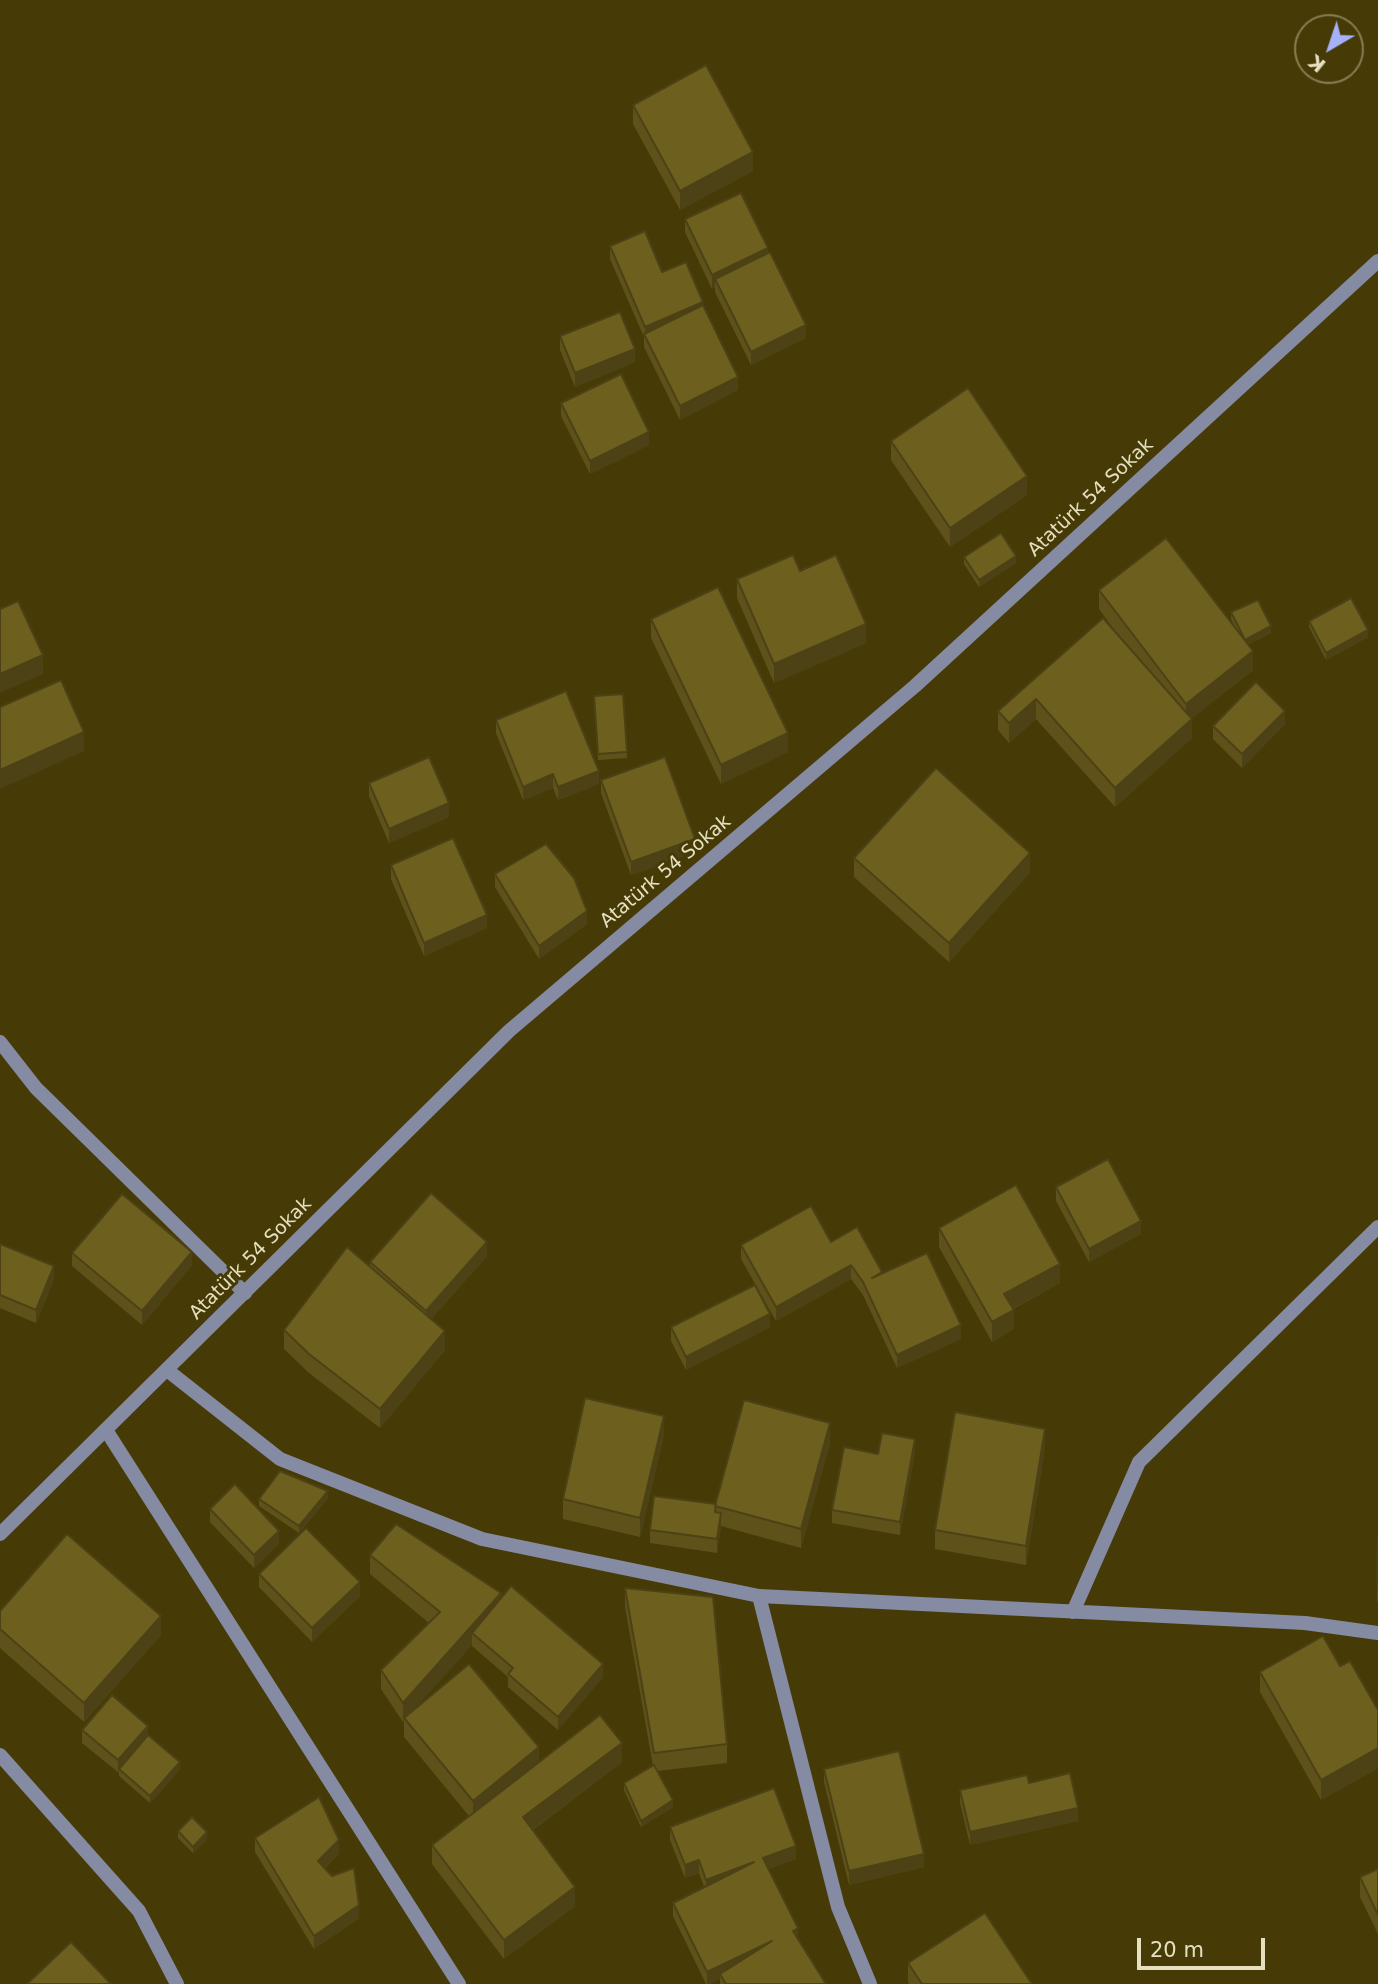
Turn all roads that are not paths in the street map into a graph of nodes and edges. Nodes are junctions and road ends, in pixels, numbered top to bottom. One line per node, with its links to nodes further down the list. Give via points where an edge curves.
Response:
1 (1378, 261): 4 (street, Atatürk 54 Sokak, via 915,686 509,1031)
2 (0, 1041): 4 (street, via 36,1088)
3 (1378, 1227): 9 (street, via 1139,1461)
4 (245, 1293): 5 (street, Atatürk 54 Sokak)
5 (167, 1370): 6 (street, Atatürk 54 Sokak); 8 (street, via 280,1458 482,1539)
6 (106, 1430): 7 (street, Atatürk 54 Sokak); 13 (street)
7 (0, 1534)
8 (758, 1596): 9 (street); 14 (street, via 838,1907)
9 (1073, 1612): 10 (street, via 1305,1623)
10 (1378, 1633)
11 (0, 1755): 12 (street, via 139,1911)
12 (177, 1984)
13 (459, 1984)
14 (870, 1984)

